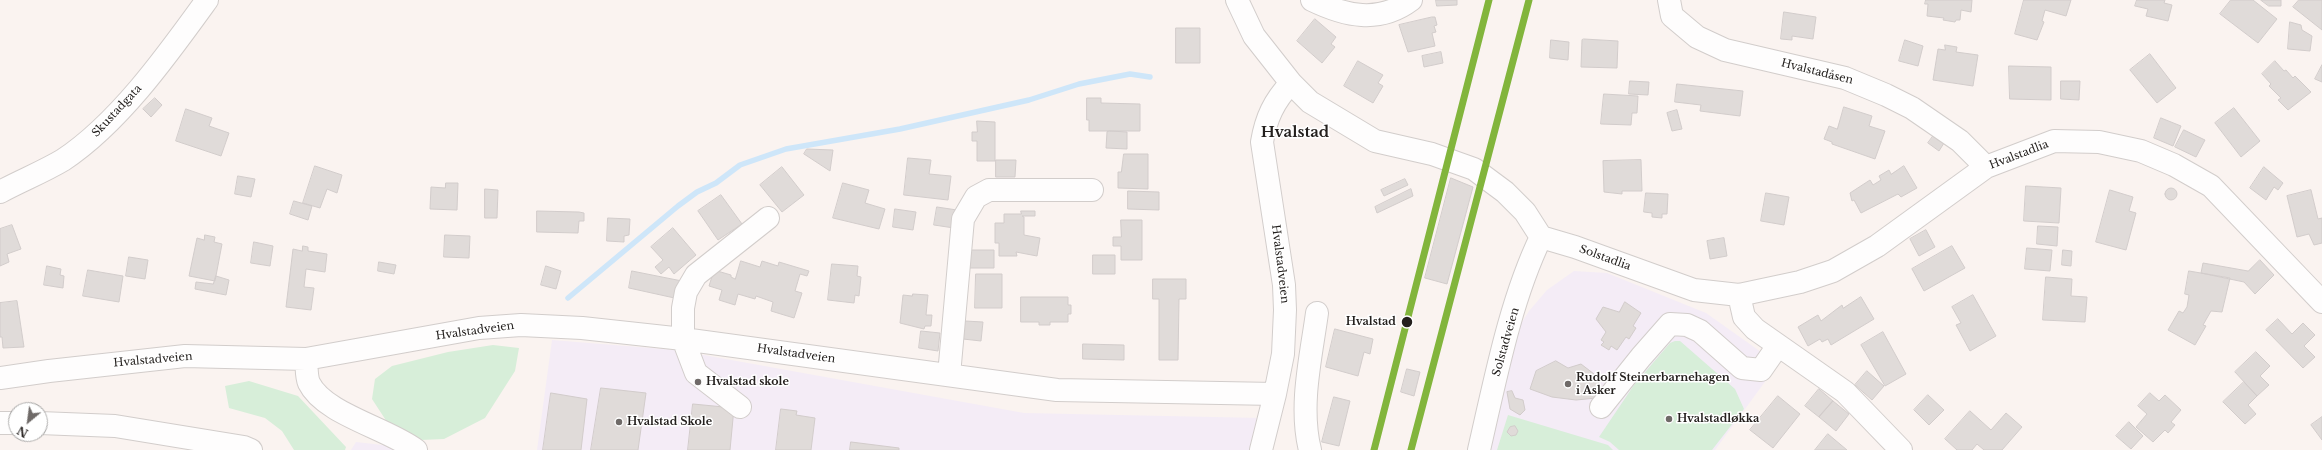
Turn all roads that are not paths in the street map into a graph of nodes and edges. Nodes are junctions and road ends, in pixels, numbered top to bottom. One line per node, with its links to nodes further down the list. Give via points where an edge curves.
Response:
1 (207, 0): 9 (street, Skustadgata, via 169,53 91,139 62,160)
2 (1237, 0): 6 (street, via 1254,36)
3 (1312, 0): 4 (street, via 1333,10 1368,16 1398,10)
4 (1411, 0)
5 (1669, 0): 7 (street, Hvalstadåsen, via 1672,16 1697,37 1725,50 1845,78 1886,95 1912,108 1960,141)
6 (1291, 83): 11 (street, via 1310,102 1375,141 1432,154 1474,169 1505,192 1525,212); 20 (street, Hvalstadveien, via 1274,103 1262,142 1284,285 1283,354)
7 (1986, 167): 12 (street, Hvalstadlia, via 1877,246 1833,271 1800,282); 13 (street, Hvalstadlia, via 2054,141 2099,142 2141,151 2174,165 2211,186)
8 (1092, 190): 18 (street, via 989,190 976,197 963,219)
9 (0, 192)
10 (768, 218): 15 (street, via 696,275 685,298)
11 (1541, 237): 12 (street, Solstadlia, via 1576,247 1694,290); 28 (street, Solstadveien, via 1524,278 1497,372)
12 (1739, 295): 16 (street, via 1744,316 1755,330)
13 (2322, 302)
14 (1317, 313): 27 (street, via 1306,412 1306,433)
15 (683, 339): 17 (street, Hvalstadveien, via 582,328 521,325 479,328); 18 (street, Hvalstadveien); 21 (street, via 696,373)
16 (1777, 347): 22 (street, via 1761,370 1742,368 1700,331 1687,325 1670,324); 29 (street, via 1845,392)
17 (306, 359): 19 (street, Hvalstadveien, via 185,356); 25 (street, via 309,382 326,404 403,440)
18 (949, 375): 20 (street, Hvalstadveien, via 1057,390)
19 (0, 378)
20 (1275, 394): 26 (street)
21 (740, 407)
22 (1601, 407)
23 (48, 423): 24 (street, via 115,426)
24 (251, 450)
25 (416, 450)
26 (1261, 450)
27 (1310, 450)
28 (1479, 450)
29 (1901, 450)

